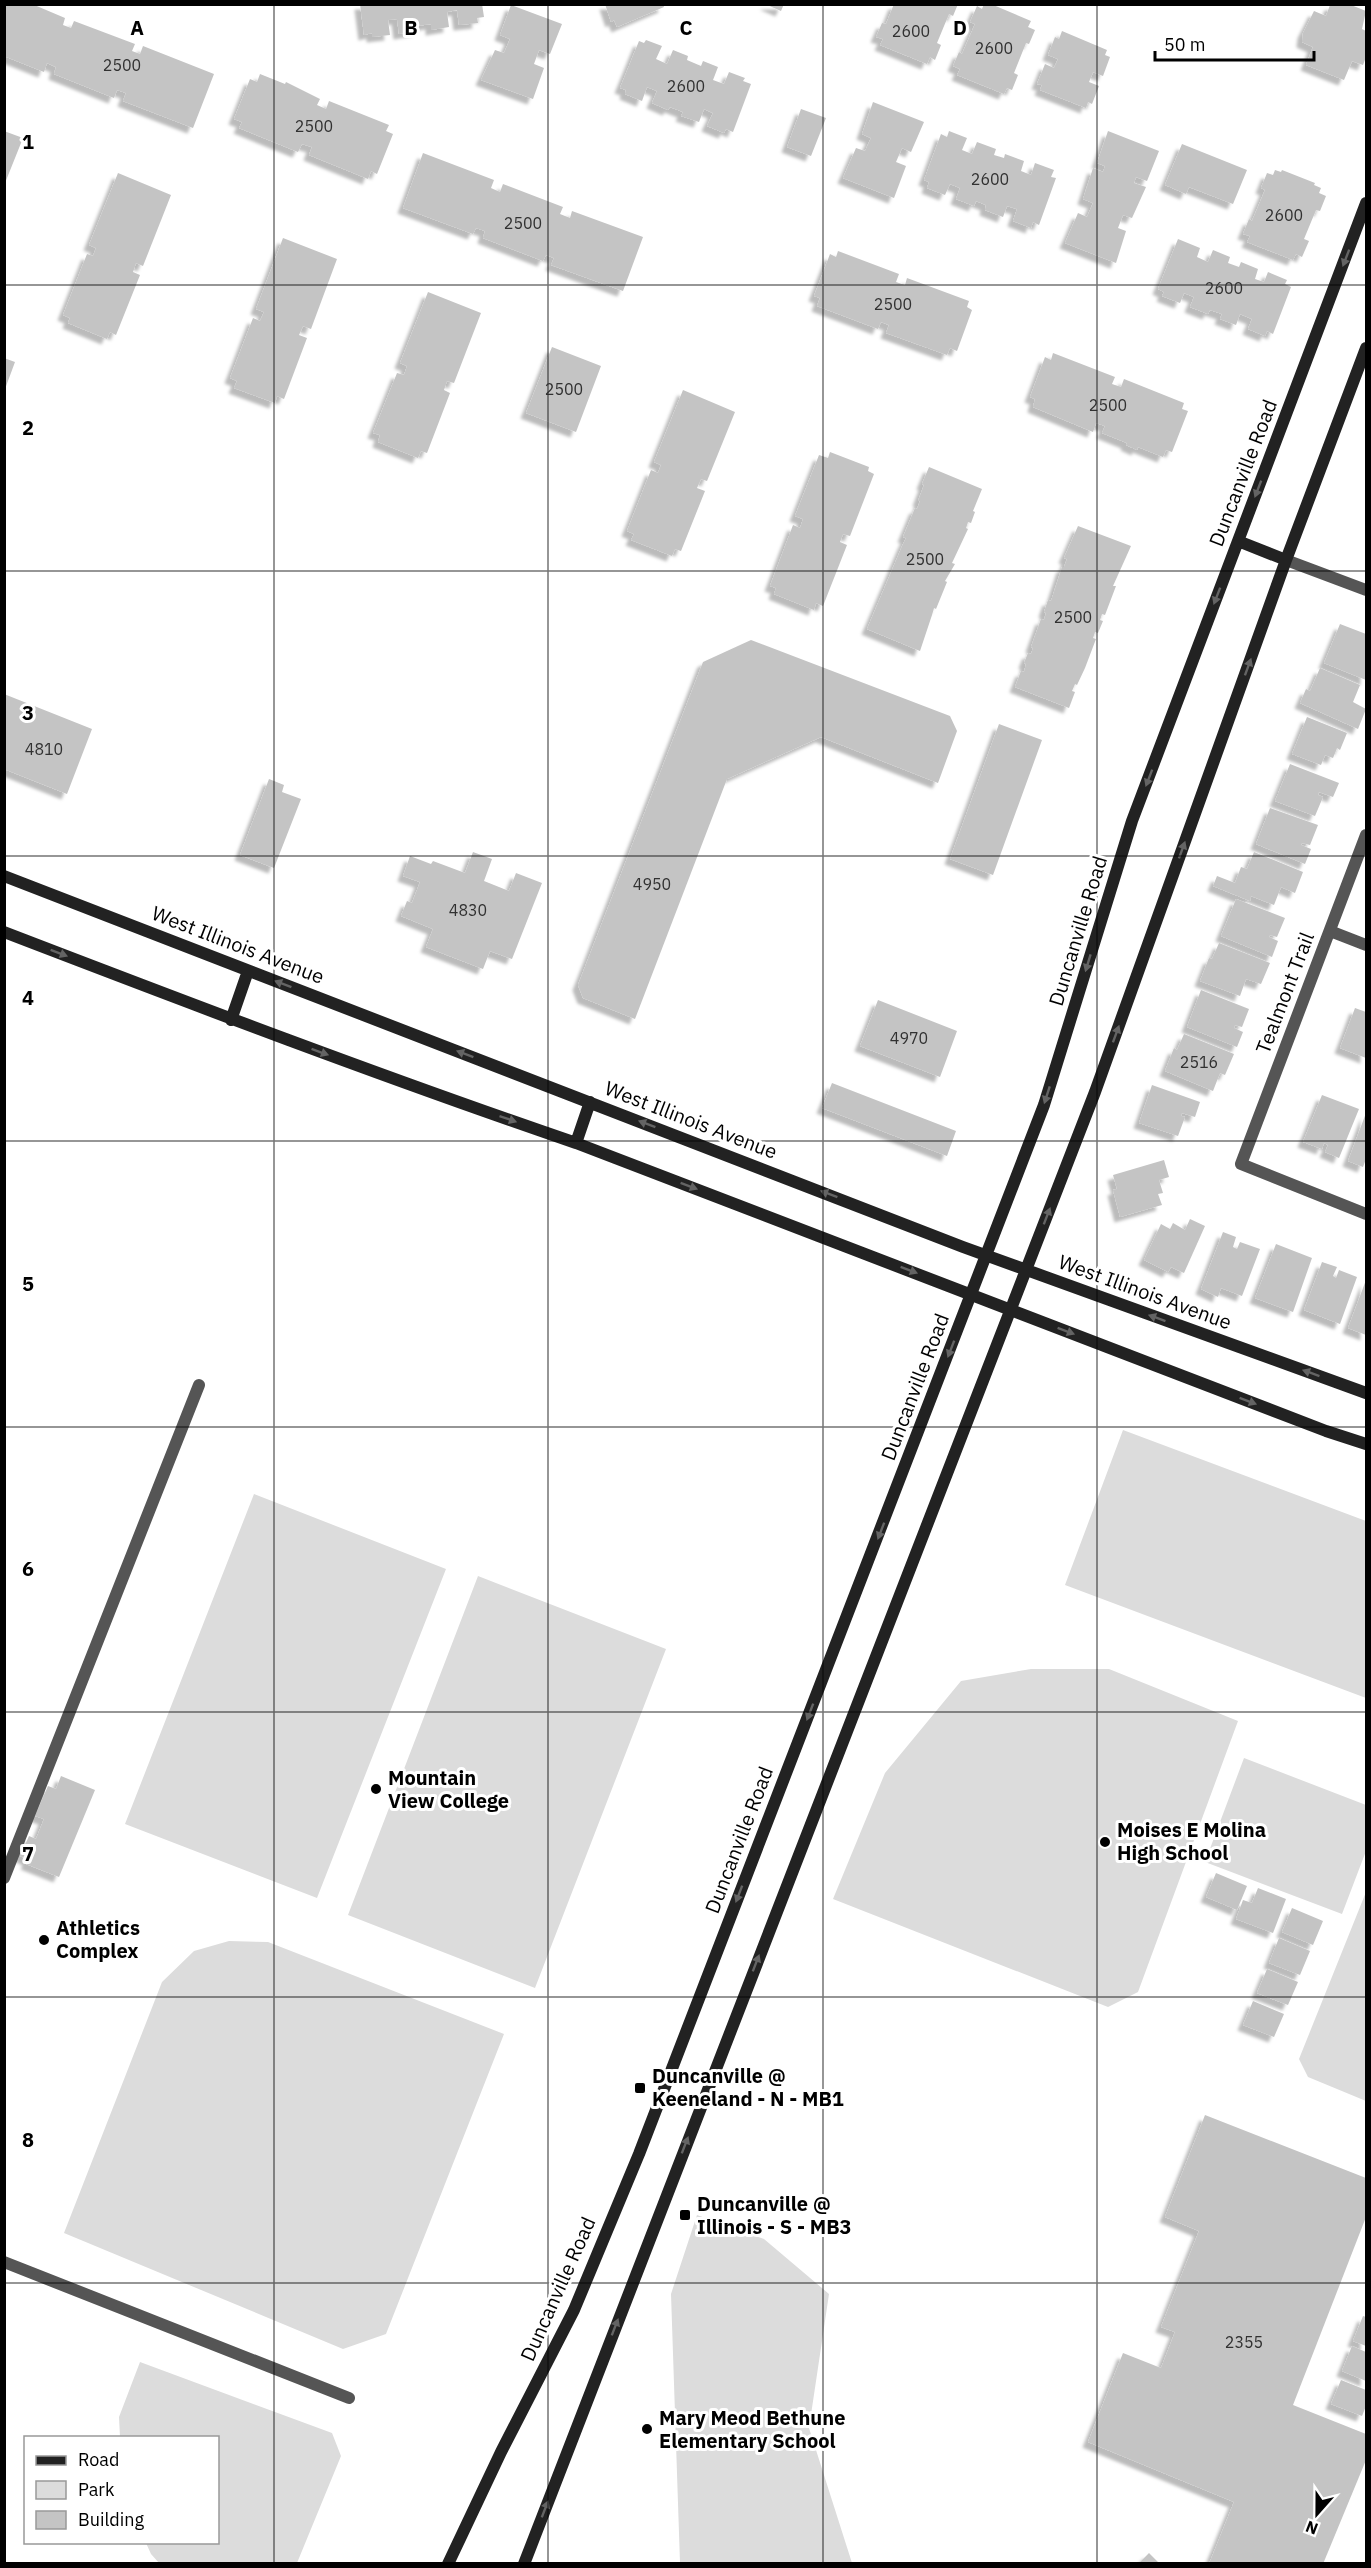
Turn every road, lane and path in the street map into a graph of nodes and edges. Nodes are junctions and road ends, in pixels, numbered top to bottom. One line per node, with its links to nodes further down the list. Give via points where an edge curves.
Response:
1 (1366, 203): 3 (main road, Duncanville Road, one-way to 3)
2 (1366, 348): 4 (main road)
3 (1238, 541): 4 (main road); 16 (main road, Duncanville Road, one-way to 16, via 1132,821 1048,1095)
4 (1286, 560): 5 (street); 17 (main road, one-way to 4)
5 (1366, 590)
6 (1366, 835): 8 (street, Tealmont Trail)
7 (4, 876): 11 (main road, West Illinois Avenue)
8 (1330, 931): 10 (street); 15 (street, Tealmont Trail, via 1241,1164)
9 (4, 932): 12 (main road, one-way to 12)
10 (1366, 945)
11 (248, 970): 12 (main road); 13 (main road, West Illinois Avenue, one-way to 11)
12 (231, 1020): 14 (main road, one-way to 14)
13 (590, 1102): 14 (main road); 16 (main road, West Illinois Avenue, one-way to 13)
14 (576, 1143): 18 (main road, one-way to 18)
15 (1366, 1214)
16 (987, 1256): 17 (main road, West Illinois Avenue); 18 (main road, Duncanville Road)
17 (1027, 1271): 19 (main road); 21 (main road, West Illinois Avenue, one-way to 17)
18 (973, 1294): 19 (main road); 26 (main road, Duncanville Road, one-way to 26, via 639,2154 574,2310)
19 (1011, 1310): 22 (main road, one-way to 22); 27 (main road, one-way to 19)
20 (199, 1385): 23 (street)
21 (1366, 1393)
22 (1366, 1444)
23 (4, 1878)
24 (4, 2262): 25 (street)
25 (350, 2398)
26 (448, 2564)
27 (525, 2564)

